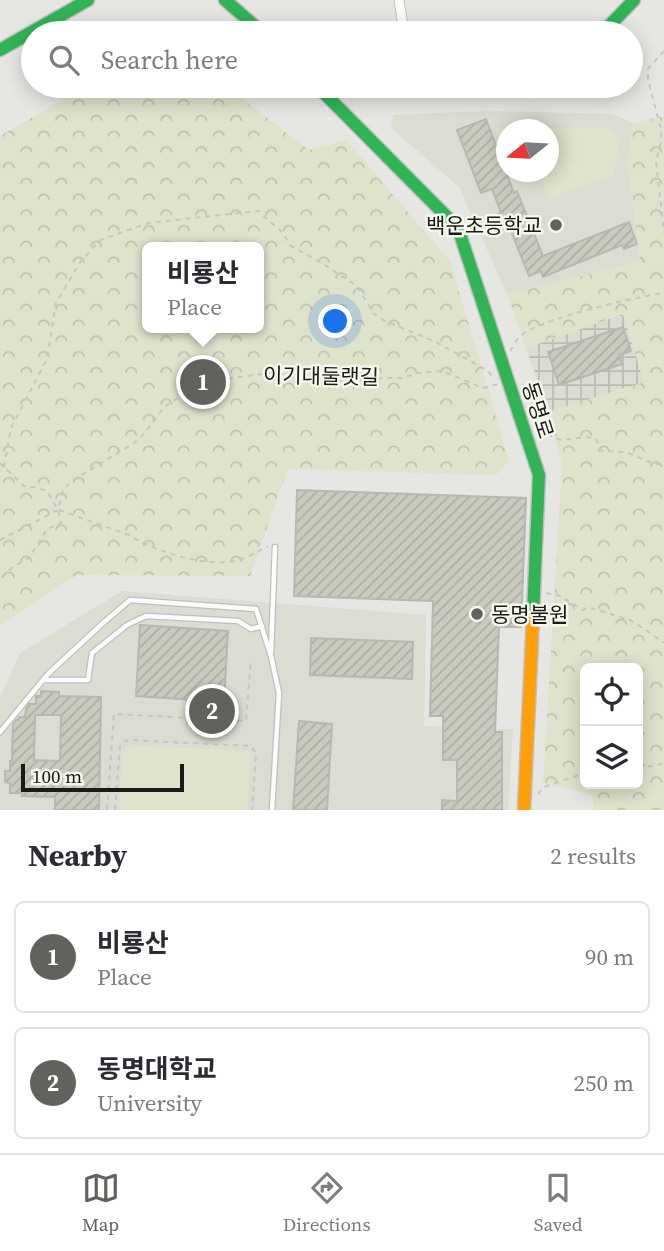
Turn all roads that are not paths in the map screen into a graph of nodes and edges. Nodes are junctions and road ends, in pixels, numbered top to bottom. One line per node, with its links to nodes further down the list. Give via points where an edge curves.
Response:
1 (88, 0): 5 (street)
2 (225, 0): 6 (street)
3 (399, 0): 7 (street)
4 (634, 0): 8 (street)
5 (51, 21)
6 (249, 21)
7 (402, 21)
8 (614, 21)
9 (21, 38): 10 (street)
10 (0, 50)
11 (329, 98): 17 (street, 동명로, via 458,228 539,475)
12 (275, 547): 14 (lane)
13 (262, 626): 14 (lane); 15 (lane, via 251,629 238,621 146,616 92,653 88,680); 15 (lane, via 256,609 130,600)
14 (271, 656): 18 (lane, via 279,693)
15 (43, 680): 16 (lane)
16 (0, 732)
17 (524, 808)
18 (272, 810)

